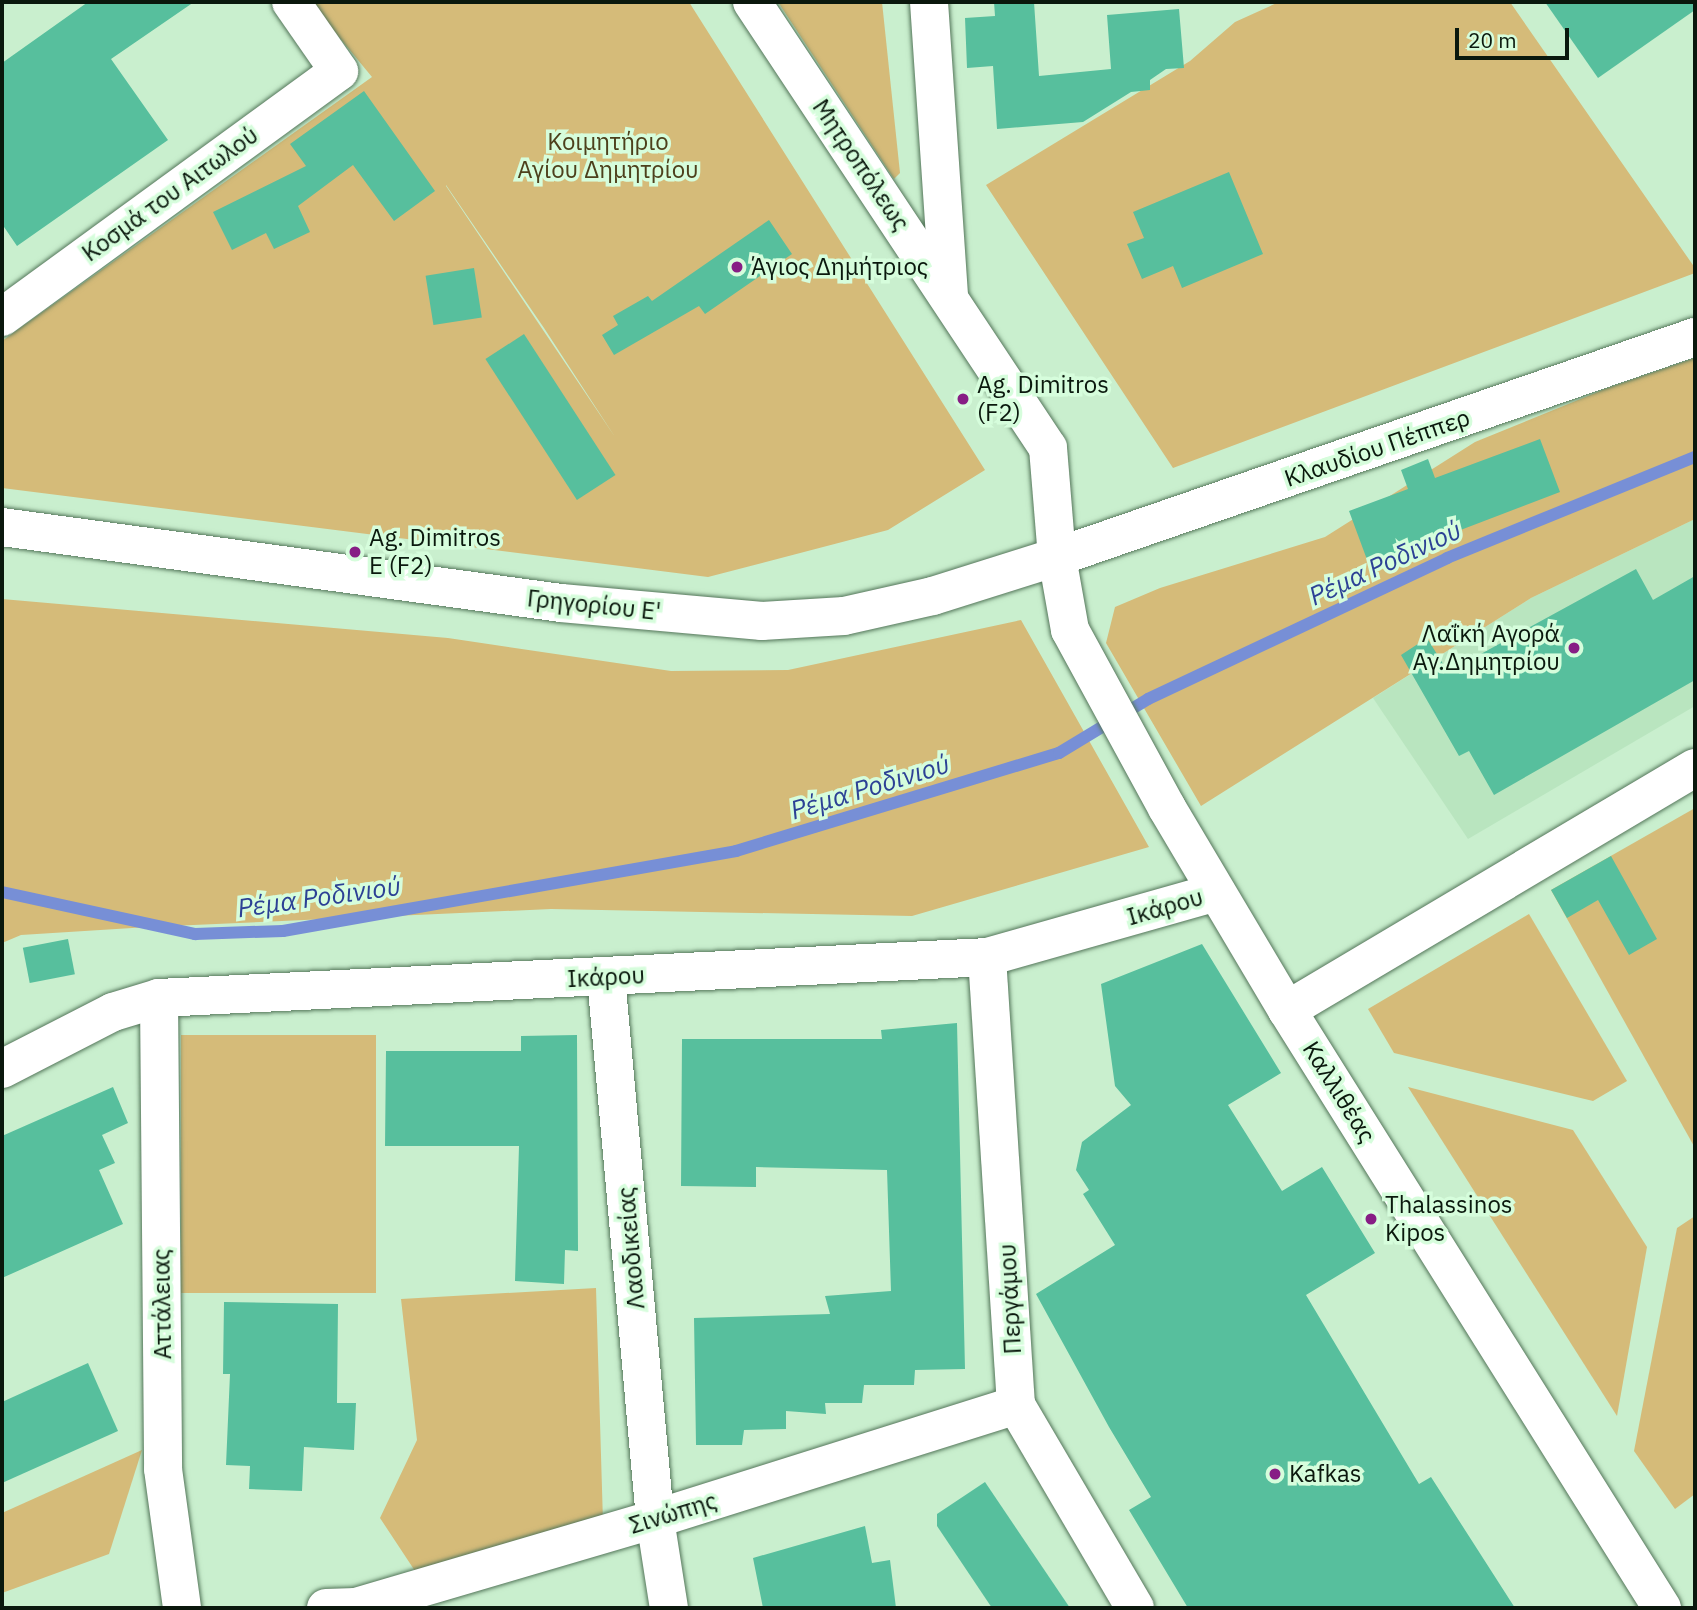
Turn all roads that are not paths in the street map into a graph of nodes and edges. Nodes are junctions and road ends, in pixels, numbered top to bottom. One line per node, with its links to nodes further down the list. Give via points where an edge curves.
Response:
1 (291, 2): 5 (street, Κοσμά του Αιτωλού, via 339,71)
2 (752, 2): 4 (street, Μητροπόλεως)
3 (929, 2): 4 (street)
4 (949, 295): 8 (street, Μητροπόλεως, via 1048,448)
5 (2, 317)
6 (1695, 337): 8 (street, Κλαυδίου Πέππερ)
7 (2, 527): 8 (street, Γρηγορίου Ε', via 561,603 762,621 844,616 933,596)
8 (1057, 557): 10 (street, Καλλιθέας, via 1070,630)
9 (1695, 768): 14 (street)
10 (1216, 892): 11 (street, Ικάρου); 14 (street, Καλλιθέας)
11 (987, 957): 12 (street, Ικάρου); 16 (street, Περγάμου)
12 (606, 977): 13 (street, Ικάρου); 17 (street, Λαοδικείας)
13 (159, 998): 15 (street, Ικάρου, via 113,1012); 18 (street, Αττάλειας, via 163,1468)
14 (1287, 1010): 22 (street, Καλλιθέας)
15 (2, 1069)
16 (1016, 1405): 17 (street, Σινώπης); 21 (street, Περγάμου)
17 (655, 1519): 19 (street, Σινώπης, via 356,1607); 20 (street, Λαοδικείας)
18 (182, 1608)
19 (326, 1608)
20 (669, 1608)
21 (1135, 1608)
22 (1662, 1608)

